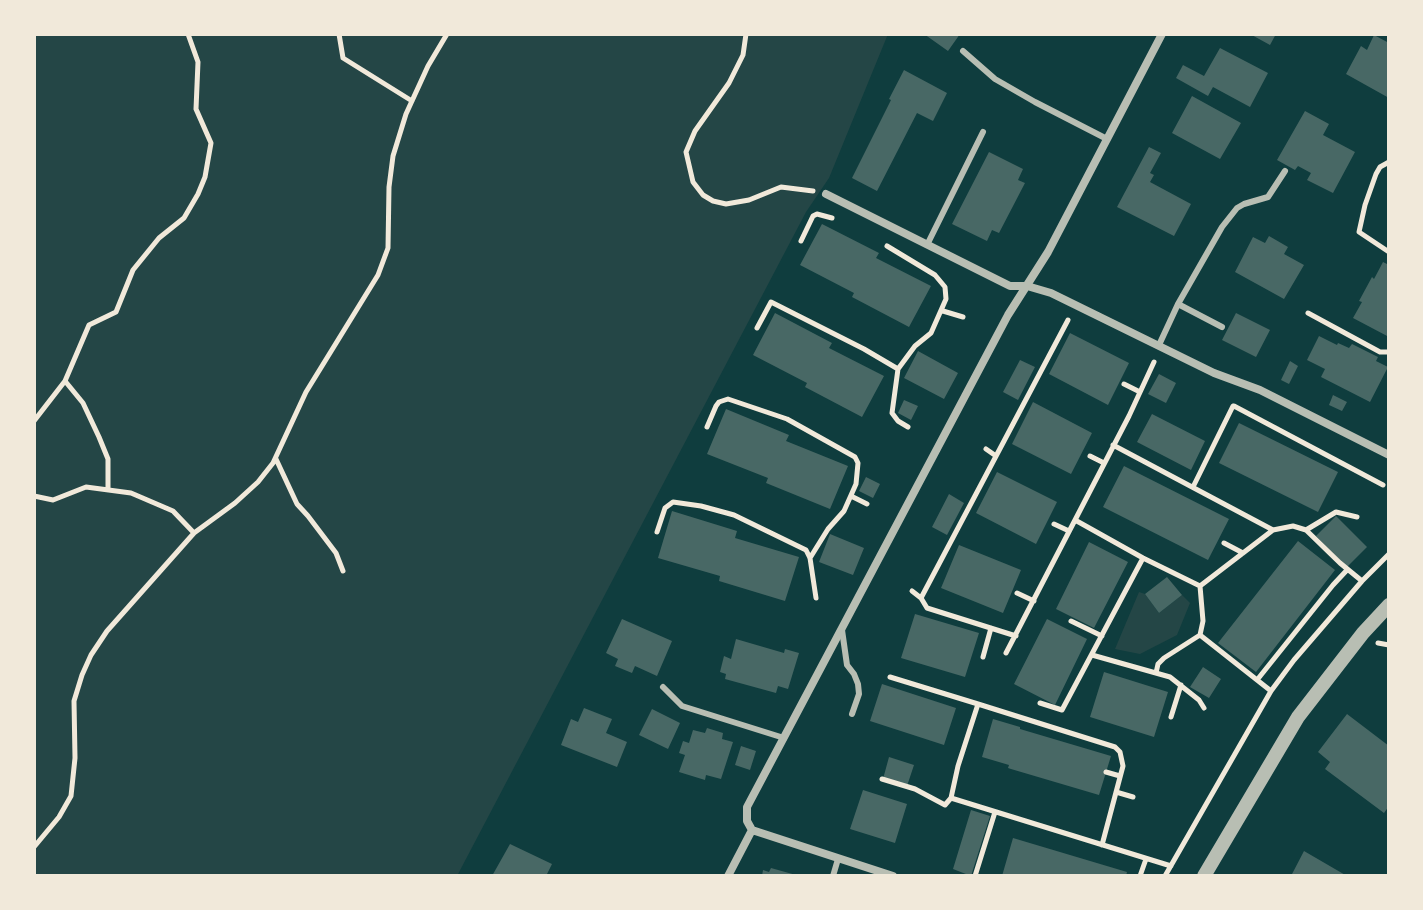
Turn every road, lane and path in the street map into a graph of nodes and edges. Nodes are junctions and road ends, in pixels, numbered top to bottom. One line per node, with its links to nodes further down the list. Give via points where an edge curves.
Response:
1 (188, 34): 29 (path, via 198,62 196,109 211,143 205,177 184,218 133,270 116,312 89,325)
2 (339, 34): 7 (path, via 343,58)
3 (447, 34): 7 (path)
4 (746, 34): 12 (path, via 743,55 729,83 686,152 693,182 703,195 726,204 781,187)
5 (1162, 34): 9 (street)
6 (963, 51): 9 (lane, via 995,79)
7 (412, 101): 42 (path, via 393,156 386,256 306,392)
8 (983, 132): 16 (lane)
9 (1107, 139): 18 (street)
10 (1389, 162): 17 (path, via 1376,174 1359,232)
11 (1285, 171): 19 (lane, via 1268,197 1237,208)
12 (826, 194): 16 (street)
13 (840, 222): 14 (path, via 817,214)
14 (801, 241)
15 (886, 245): 21 (path, via 941,281)
16 (927, 245): 18 (street, via 1010,286)
17 (1389, 252)
18 (1027, 286): 20 (street); 75 (street)
19 (1178, 304): 24 (lane); 26 (lane)
20 (1074, 305): 26 (street); 40 (path)
21 (943, 311): 23 (path); 28 (path, via 931,333)
22 (1308, 313): 27 (path)
23 (963, 317)
24 (1222, 327)
25 (757, 328): 28 (path, via 771,302)
26 (1159, 345): 30 (street); 32 (path)
27 (1389, 352)
28 (898, 369): 36 (path, via 892,413)
29 (65, 381): 34 (path); 46 (path, via 83,403 108,459)
30 (1242, 383): 33 (path); 39 (street)
31 (1124, 384): 32 (path)
32 (1140, 392): 37 (path)
33 (1234, 406): 44 (path); 45 (path)
34 (34, 421)
35 (707, 427): 48 (path, via 719,402 728,399 787,419 855,457)
36 (908, 427)
37 (1113, 445): 43 (path); 45 (path)
38 (986, 449): 40 (path)
39 (1389, 455)
40 (996, 456): 70 (path)
41 (1090, 456): 43 (path)
42 (275, 458): 57 (path, via 258,482); 64 (path, via 297,504 336,553)
43 (1104, 463): 51 (path)
44 (1383, 485)
45 (1193, 487): 53 (path)
46 (108, 490): 47 (path, via 86,487 53,500); 57 (path, via 131,493 173,511)
47 (34, 496)
48 (851, 496): 49 (path); 61 (path)
49 (867, 504)
50 (1357, 517): 54 (path, via 1336,512)
51 (1075, 520): 55 (path); 62 (path)
52 (1054, 524): 55 (path)
53 (1273, 530): 54 (path); 59 (path)
54 (1306, 530): 63 (path)
55 (1069, 531): 71 (path)
56 (657, 532): 61 (path, via 665,508 673,502 701,506 734,515 806,550)
57 (194, 533): 103 (path, via 91,655 74,701 71,796)
58 (1224, 543): 59 (path)
59 (1243, 553): 66 (path)
60 (1389, 554): 65 (path)
61 (810, 558): 69 (path)
62 (1143, 558): 66 (path); 78 (path)
63 (1347, 570): 65 (path); 84 (path)
64 (343, 571)
65 (1362, 581): 87 (path)
66 (1200, 586): 76 (path)
67 (912, 591): 70 (path)
68 (1017, 593): 71 (path)
69 (816, 598)
70 (921, 598): 74 (path, via 927,608)
71 (1034, 601): 77 (path)
72 (1389, 605): 113 (street, via 1298,717)
73 (1071, 621): 78 (path)
74 (991, 628): 77 (path); 81 (path)
75 (841, 629): 91 (lane, via 847,665 858,684); 93 (street)
76 (1200, 635): 82 (path, via 1164,658); 84 (path)
77 (1016, 636): 79 (path)
78 (1102, 636): 80 (path)
79 (1006, 653)
80 (1092, 655): 82 (path); 88 (path, via 1062,710)
81 (983, 657)
82 (1156, 673): 85 (path)
83 (890, 677): 89 (path)
84 (1257, 680): 87 (path)
85 (1181, 685): 90 (path); 92 (path)
86 (663, 687): 93 (lane, via 682,706)
87 (1271, 691): 106 (path)
88 (1040, 703)
89 (978, 704): 95 (path, via 1115,747 1123,758); 99 (path)
90 (1204, 708)
91 (852, 714)
92 (1171, 717)
93 (784, 738): 101 (street, via 747,807)
94 (1106, 772): 95 (path)
95 (1121, 776): 97 (path)
96 (882, 779): 99 (path, via 945,805)
97 (1116, 792): 98 (path); 102 (path)
98 (1133, 797)
99 (951, 798): 100 (path)
100 (995, 812): 102 (path); 110 (path)
101 (752, 830): 104 (street); 107 (street)
102 (1102, 845): 105 (path)
103 (34, 847)
104 (838, 859): 108 (lane); 109 (street)
105 (1146, 859): 106 (path); 111 (path)
106 (1171, 866): 112 (path)
107 (728, 876)
108 (833, 876)
109 (893, 876)
110 (975, 876)
111 (1140, 876)
112 (1165, 876)
113 (1204, 876)

